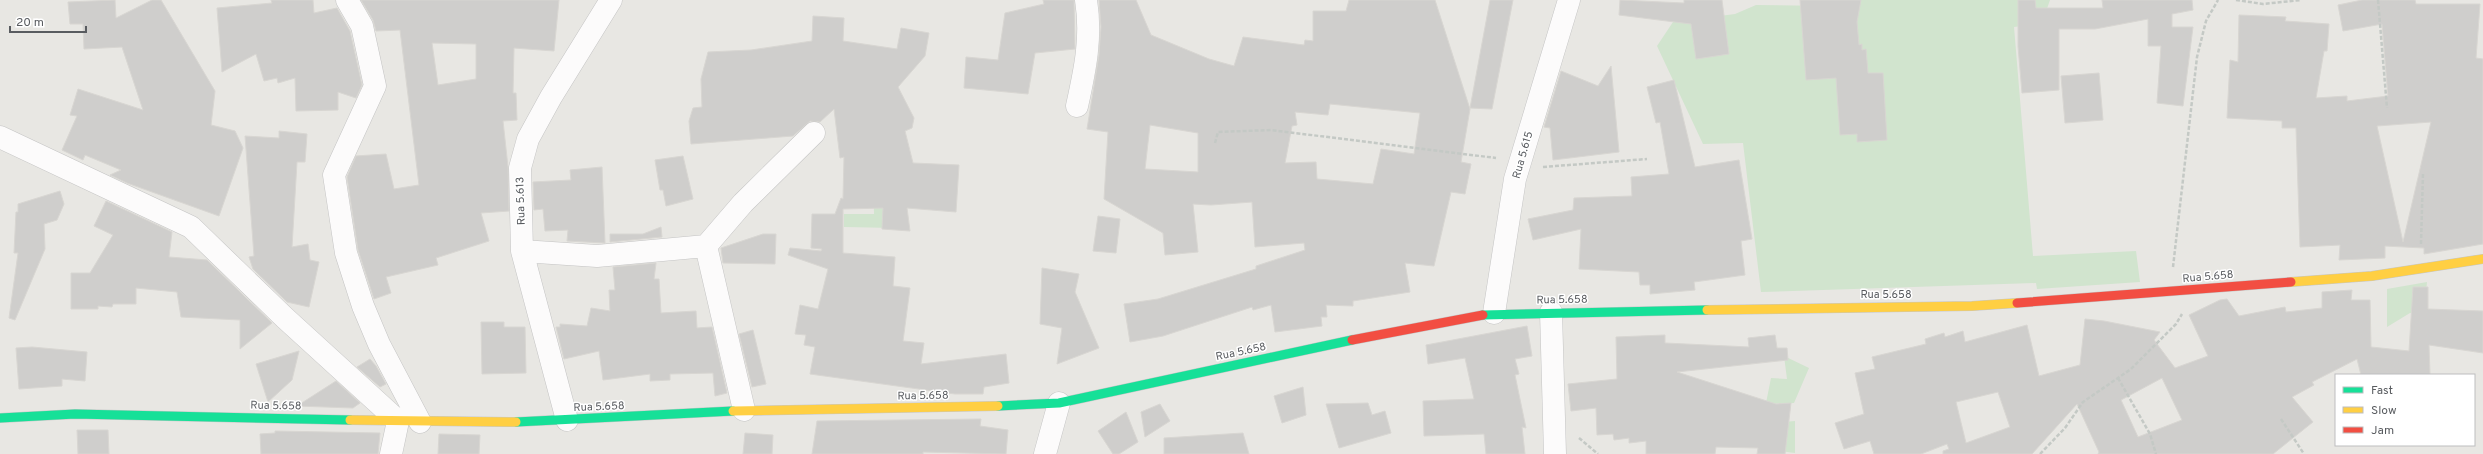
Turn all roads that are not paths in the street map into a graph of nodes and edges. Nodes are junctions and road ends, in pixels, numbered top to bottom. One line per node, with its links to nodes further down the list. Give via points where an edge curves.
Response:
1 (347, 0): 18 (street, via 362,26 374,86 334,175 346,253 363,306 379,344)
2 (611, 0): 9 (street, Rua 5.613, via 528,139 520,168)
3 (1086, 0): 5 (street, via 1089,20 1088,53)
4 (1564, 1): 12 (street, Rua 5.615, via 1519,165)
5 (1077, 106)
6 (814, 133): 8 (street, via 743,203)
7 (0, 136): 16 (street, via 191,227 285,318)
8 (706, 246): 9 (street, via 597,256); 14 (street)
9 (522, 251): 17 (street, Rua 5.613)
10 (2483, 259): 11 (street, Rua 5.658, via 2372,276 1972,306)
11 (1551, 312): 12 (street, Rua 5.658); 21 (street)
12 (1494, 314): 13 (street, Rua 5.658, via 1426,324)
13 (1059, 402): 14 (street, Rua 5.658, via 988,406); 20 (street)
14 (744, 410): 17 (street, Rua 5.658)
15 (0, 418): 16 (street, Rua 5.658, via 75,414)
16 (398, 420): 18 (street, Rua 5.658); 19 (street)
17 (568, 420): 18 (street, Rua 5.658)
18 (420, 422)
19 (391, 454)
20 (1045, 454)
21 (1555, 454)

